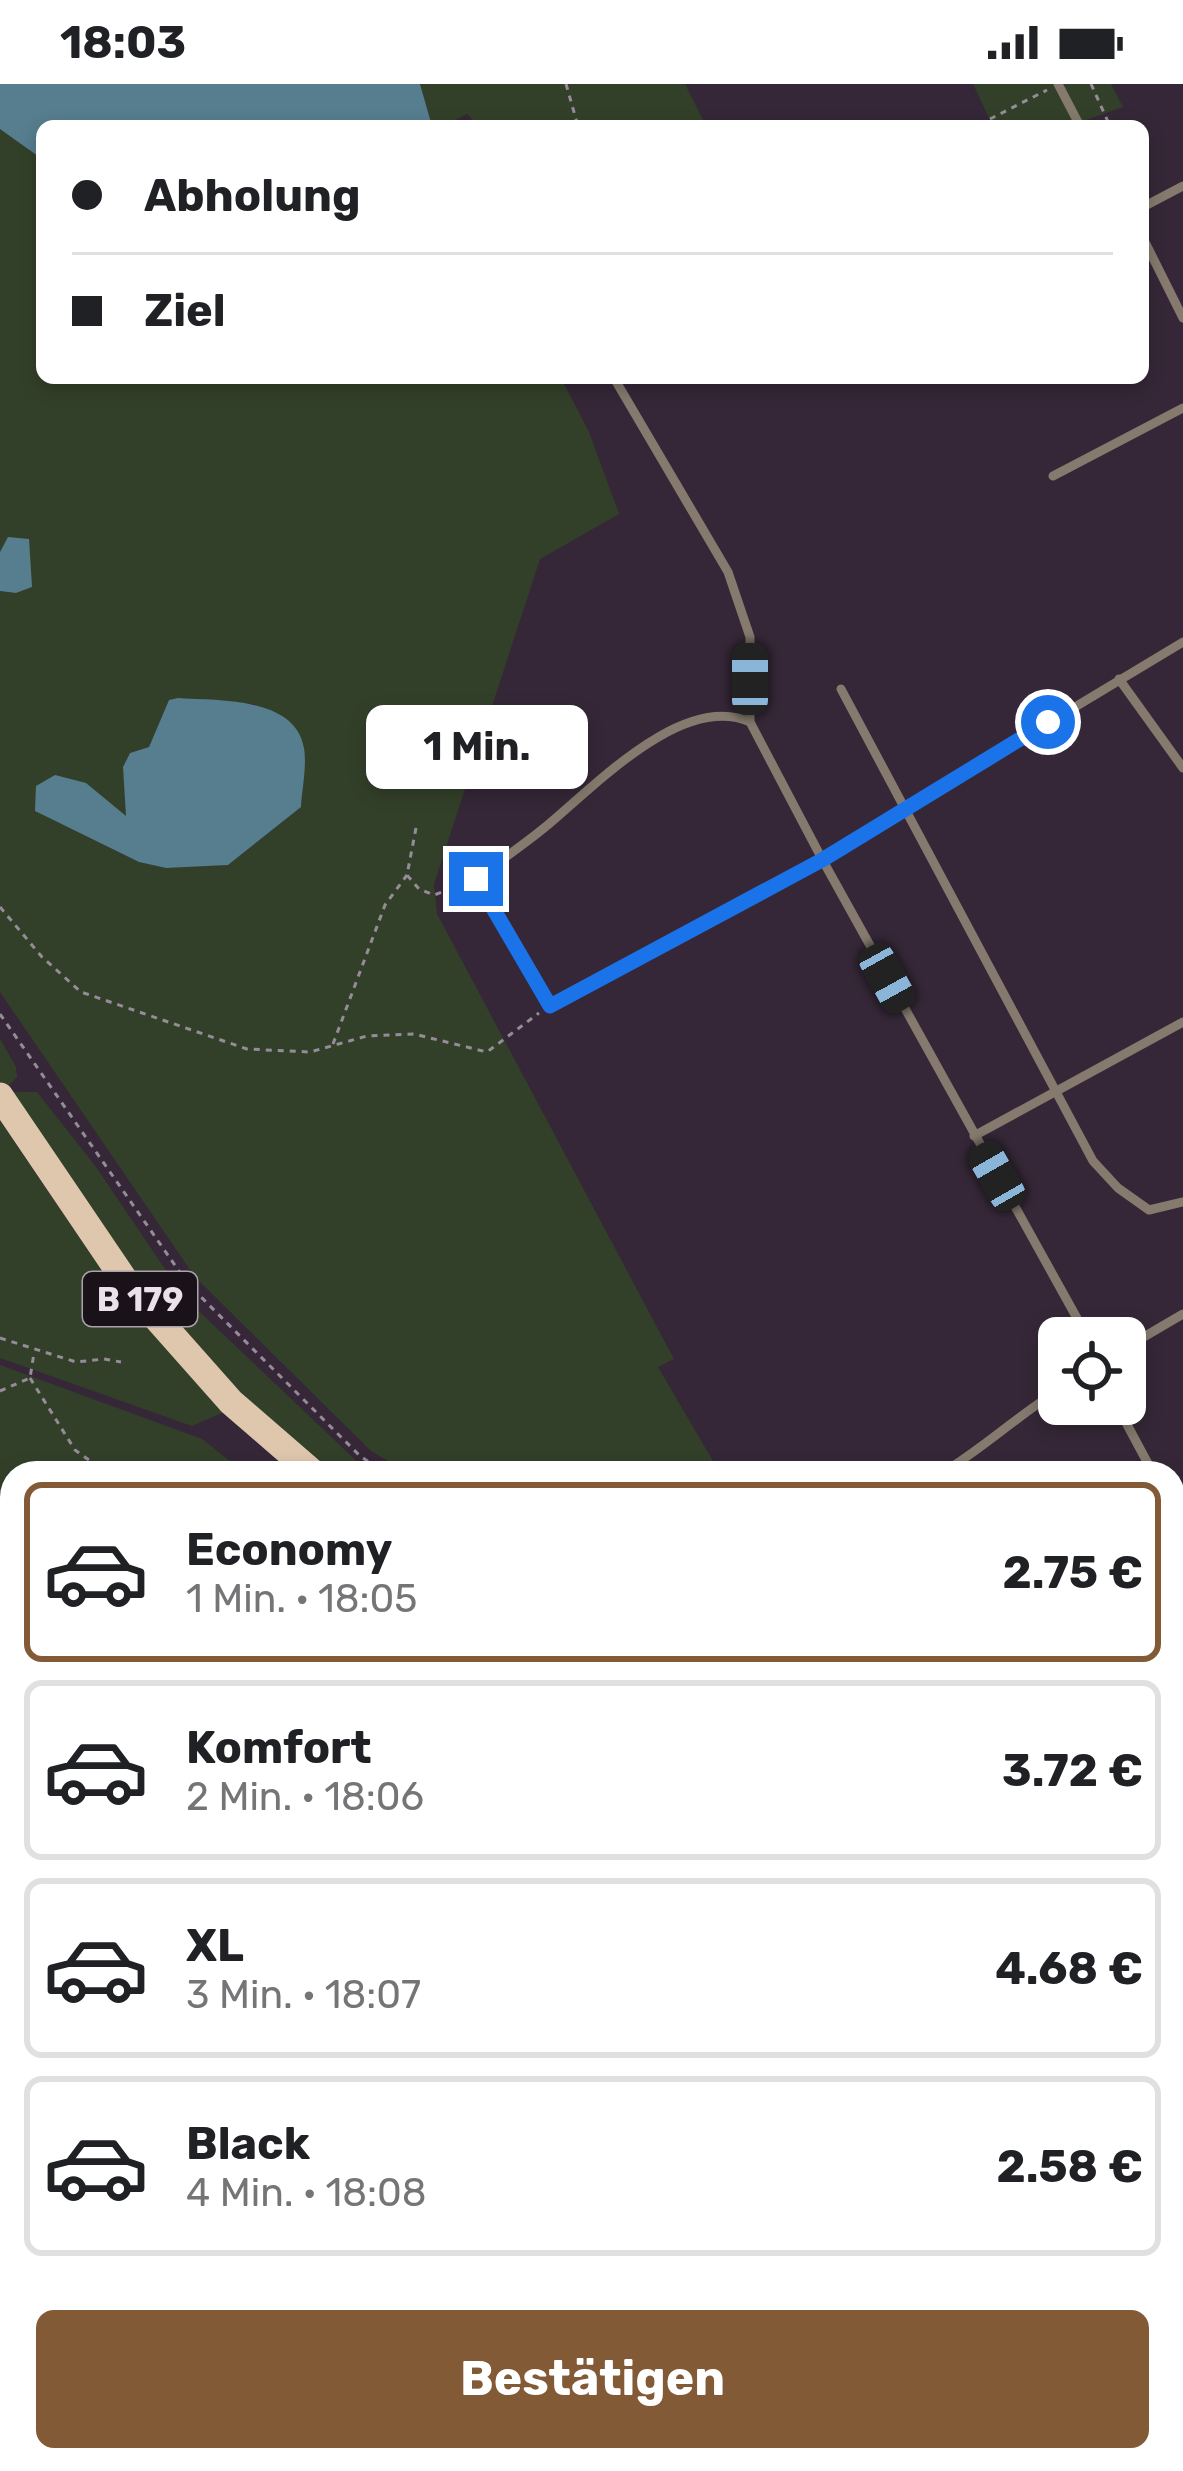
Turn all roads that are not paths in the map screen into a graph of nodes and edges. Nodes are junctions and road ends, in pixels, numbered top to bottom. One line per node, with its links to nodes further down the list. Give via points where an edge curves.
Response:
1 (1058, 84): 2 (lane)
2 (1077, 120)
3 (1183, 186): 4 (lane)
4 (1149, 204)
5 (1149, 250): 6 (lane)
6 (1183, 318)
7 (618, 384): 13 (lane, via 728,572 750,637)
8 (1183, 408): 9 (lane)
9 (1053, 476)
10 (1183, 642): 11 (lane)
11 (1119, 679): 14 (lane); 15 (lane)
12 (841, 689): 15 (lane)
13 (750, 722): 16 (lane); 16 (lane, via 730,713 704,717 649,740 476,879 550,1006)
14 (1183, 768)
15 (905, 809): 16 (lane); 18 (lane)
16 (822, 860): 20 (lane)
17 (1183, 1022): 18 (lane)
18 (1058, 1091): 20 (lane); 21 (lane, via 1093,1161 1118,1187 1149,1210)
19 (0, 1096): 27 (main road, B 179, via 130,1288 231,1402)
20 (974, 1136): 23 (lane)
21 (1183, 1202)
22 (1183, 1314): 24 (lane)
23 (1076, 1317)
24 (1146, 1336)
25 (1038, 1403): 28 (lane)
26 (1127, 1425): 29 (lane)
27 (300, 1461)
28 (963, 1461)
29 (1147, 1461)

